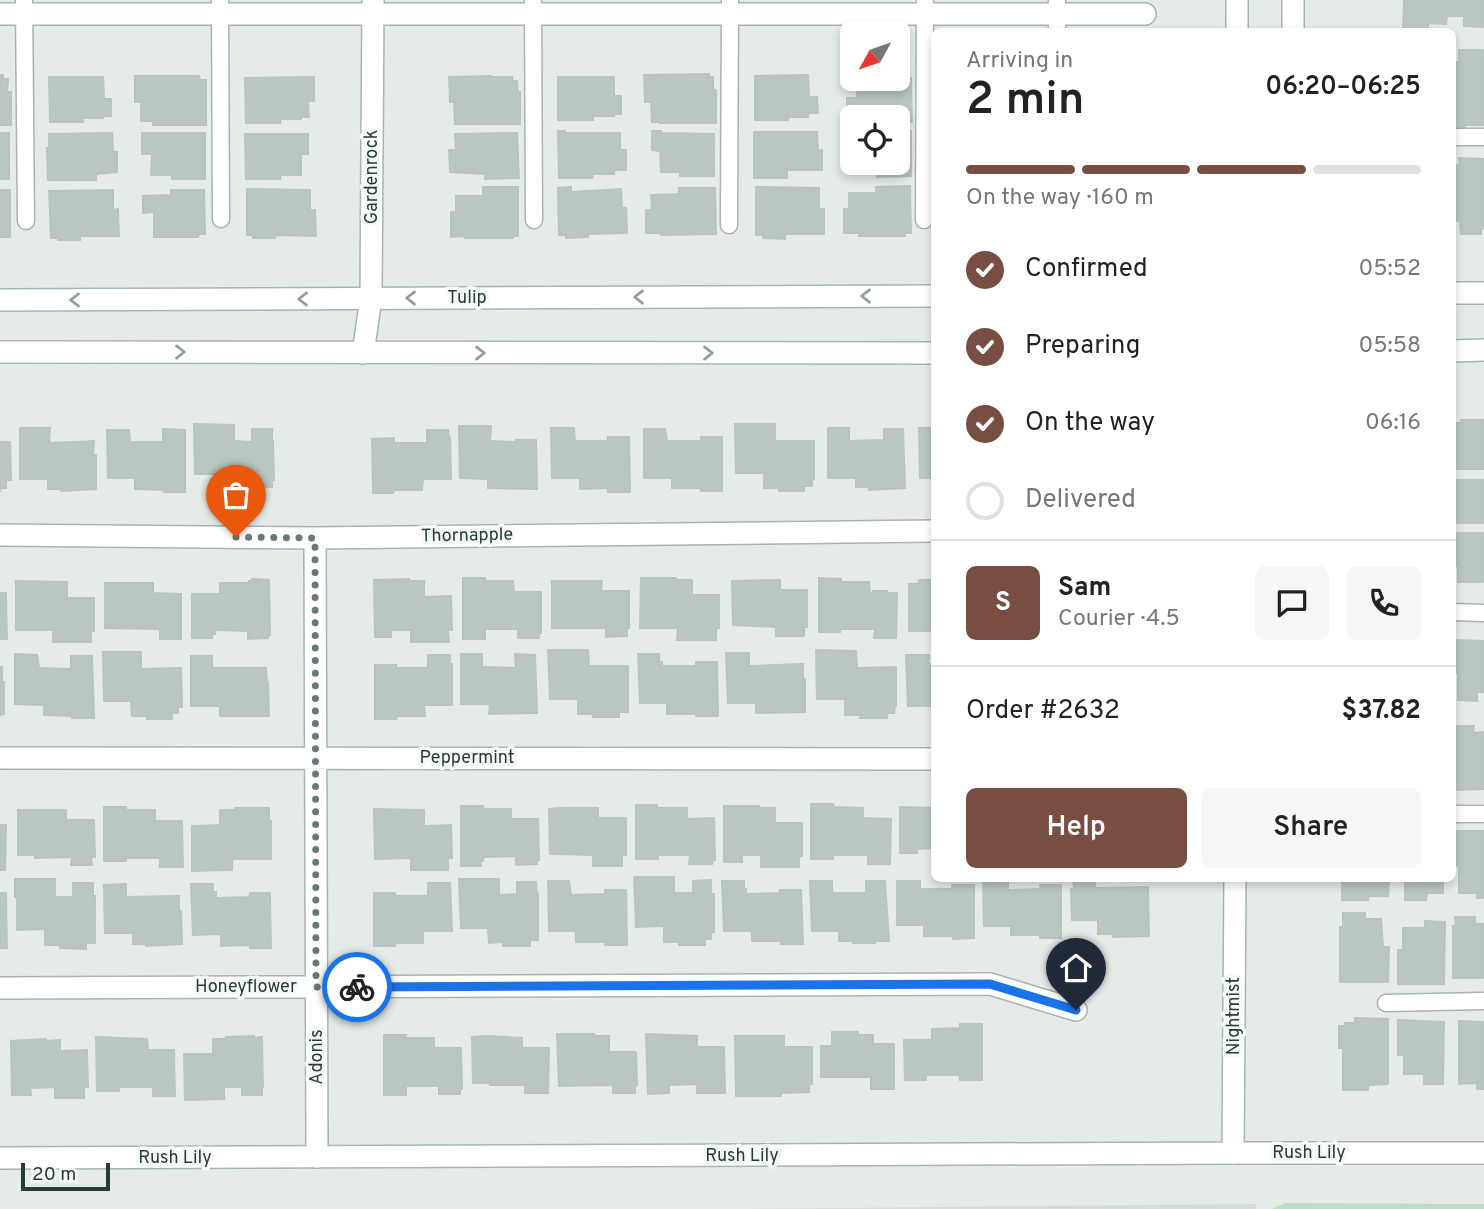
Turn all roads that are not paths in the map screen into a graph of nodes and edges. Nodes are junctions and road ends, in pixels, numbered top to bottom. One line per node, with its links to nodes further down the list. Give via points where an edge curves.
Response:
1 (1237, 0): 12 (street)
2 (1293, 0): 13 (street)
3 (24, 7): 4 (street); 9 (street); 19 (lane)
4 (220, 7): 5 (street); 16 (lane)
5 (373, 7): 6 (street); 24 (street, Gardenrock)
6 (533, 7): 7 (street); 17 (lane)
7 (730, 7): 8 (street); 20 (lane)
8 (925, 7): 11 (street); 18 (lane)
9 (0, 14)
10 (1145, 14): 11 (street)
11 (1057, 15)
12 (1237, 28)
13 (1293, 28)
14 (1456, 137): 15 (lane)
15 (1484, 137)
16 (221, 219)
17 (534, 220)
18 (925, 220)
19 (26, 221)
20 (729, 225)
21 (1456, 293): 22 (street)
22 (1484, 293)
23 (931, 296): 24 (street, Tulip, one-way to 24)
24 (371, 298): 25 (street, Tulip, one-way to 25); 29 (street, Gardenrock)
25 (0, 300)
26 (1484, 350): 27 (street)
27 (1456, 351)
28 (0, 352): 29 (street, one-way to 29)
29 (363, 353): 30 (street, one-way to 30)
30 (931, 354)
31 (931, 531): 33 (street, Thornapple)
32 (0, 535): 33 (street, Thornapple)
33 (315, 538): 37 (street, Adonis)
34 (1456, 612): 35 (lane)
35 (1484, 613)
36 (0, 758): 37 (street, Peppermint)
37 (316, 758): 38 (street, Peppermint); 42 (street, Adonis)
38 (931, 759)
39 (1456, 814): 40 (lane)
40 (1484, 814)
41 (1235, 882): 47 (street, Nightmist)
42 (316, 987): 43 (street, Honeyflower); 46 (street, Honeyflower, via 990,984); 49 (street, Adonis)
43 (0, 988)
44 (1484, 1001): 45 (lane)
45 (1386, 1003)
46 (1076, 1010)
47 (1233, 1153): 48 (street, Rush Lily); 49 (street, Rush Lily)
48 (1484, 1153)
49 (317, 1157): 50 (street, Rush Lily)
50 (0, 1158)

